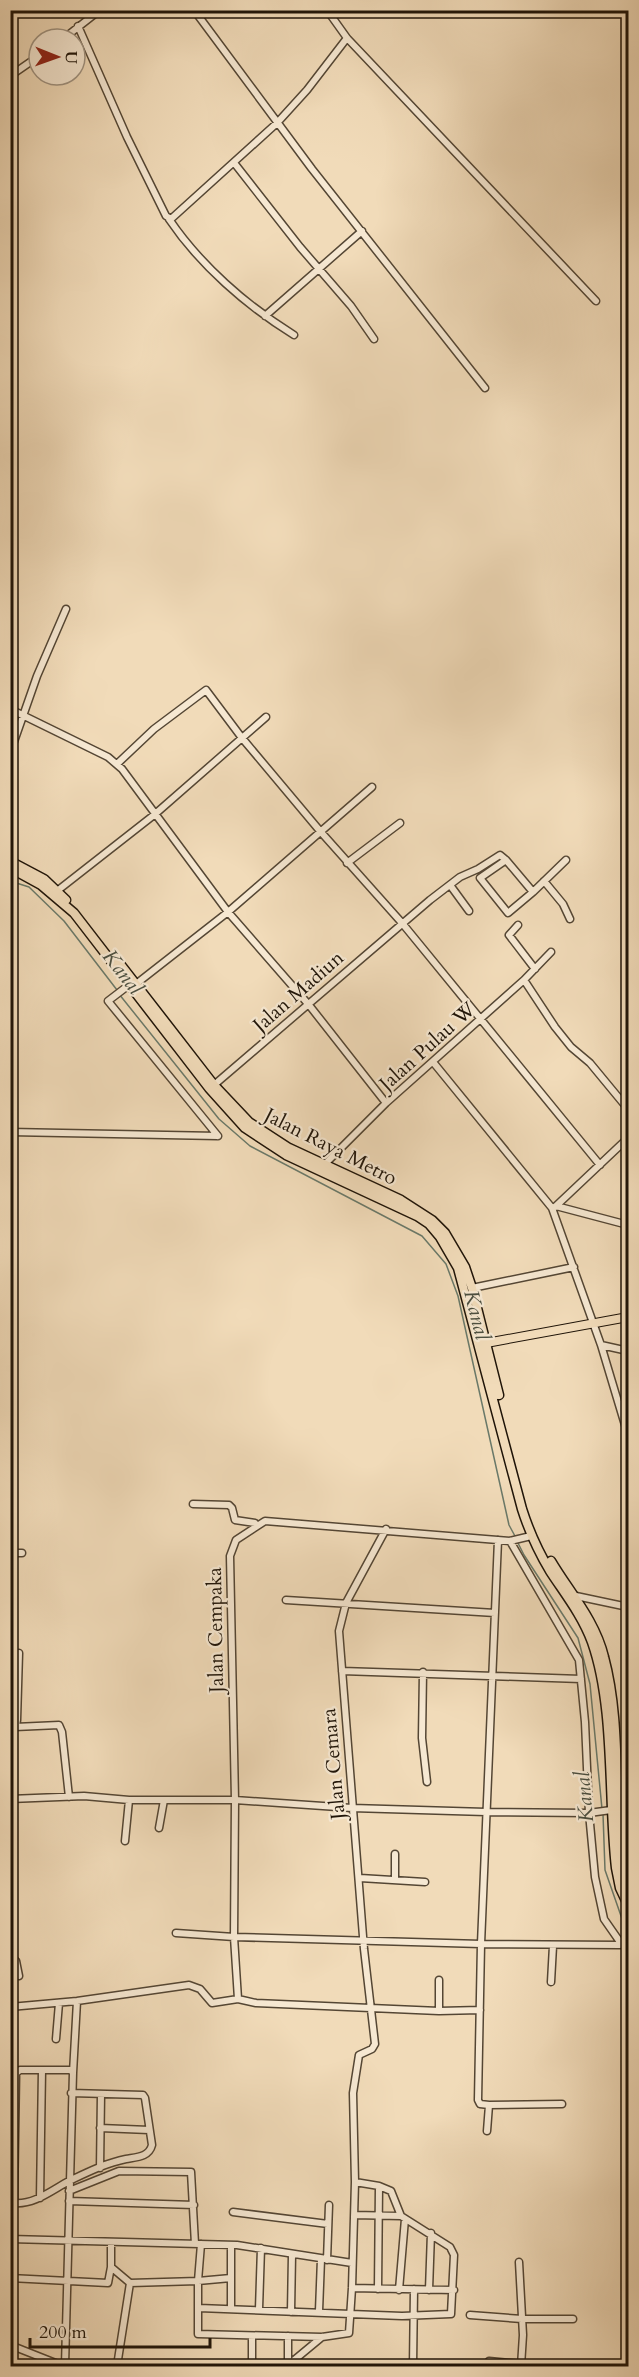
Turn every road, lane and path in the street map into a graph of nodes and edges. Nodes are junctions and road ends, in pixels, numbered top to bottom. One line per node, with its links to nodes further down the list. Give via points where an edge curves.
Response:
1 (100, 10): 4 (street)
2 (194, 10): 8 (street)
3 (327, 10): 5 (street)
4 (78, 26): 10 (street, via 127,137)
5 (347, 38): 8 (street); 13 (street)
6 (27, 64): 7 (street)
7 (10, 76)
8 (277, 123): 9 (street); 11 (street)
9 (235, 164): 10 (street, via 175,218); 12 (street)
10 (169, 219): 14 (street, via 183,239 236,293)
11 (362, 231): 12 (street); 17 (street)
12 (318, 268): 14 (street); 16 (street)
13 (596, 301)
14 (265, 316): 15 (street)
15 (294, 335)
16 (374, 339)
17 (485, 388)
18 (66, 609): 20 (street)
19 (10, 710): 20 (street)
20 (22, 715): 23 (street); 24 (street)
21 (266, 717): 22 (street)
22 (242, 738): 24 (street, via 206,690 154,729); 26 (street); 28 (street)
23 (10, 753)
24 (117, 764): 26 (street)
25 (372, 787): 28 (street)
26 (154, 815): 36 (street); 39 (street)
27 (400, 823): 32 (street)
28 (320, 831): 32 (street); 39 (street)
29 (506, 860): 35 (street, Jalan Madiun, via 500,855); 37 (street); 37 (street, via 480,878 487,890 508,913)
30 (566, 860): 34 (street)
31 (10, 861): 36 (highway, Jalan Raya Metro, via 36,874)
32 (347, 863): 41 (street)
33 (10, 868): 46 (highway, via 41,885 74,914)
34 (544, 881): 37 (street); 40 (street)
35 (450, 885): 38 (street); 41 (street, Jalan Madiun)
36 (57, 891): 46 (highway, Jalan Raya Metro)
37 (533, 892)
38 (469, 911)
39 (228, 912): 46 (street); 47 (street)
40 (570, 919)
41 (402, 923): 47 (street, Jalan Madiun); 48 (street)
42 (518, 925): 44 (street, via 509,935)
43 (551, 952): 44 (street, Jalan Pulau W)
44 (535, 969): 45 (street, Jalan Pulau W)
45 (524, 980): 48 (street, Jalan Pulau W); 52 (street, via 555,1028)
46 (133, 985): 50 (highway, Jalan Raya Metro); 53 (street, via 108,1001 218,1136); 56 (highway, via 238,1121 267,1144)
47 (309, 1005): 50 (street, Jalan Madiun); 51 (street)
48 (482, 1019): 49 (street, Jalan Pulau W); 55 (street)
49 (433, 1062): 51 (street, Jalan Pulau W); 58 (street)
50 (214, 1085): 56 (highway, Jalan Raya Metro, via 249,1122)
51 (386, 1103): 56 (street, Jalan Pulau W)
52 (628, 1109)
53 (10, 1131)
54 (628, 1138): 55 (street)
55 (600, 1165): 58 (street)
56 (323, 1168): 57 (highway)
57 (357, 1184): 61 (highway, Jalan Raya Metro, via 401,1200 432,1220 456,1249); 64 (highway, via 417,1216 440,1237 458,1268)
58 (554, 1207): 59 (street); 60 (street)
59 (628, 1225)
60 (574, 1267): 61 (street); 63 (street)
61 (472, 1288): 64 (highway, Jalan Raya Metro)
62 (628, 1317): 63 (main road)
63 (594, 1324): 64 (main road); 65 (street)
64 (483, 1344): 71 (highway); 76 (highway, via 527,1508 544,1548)
65 (602, 1345): 66 (street); 67 (street)
66 (628, 1351)
67 (628, 1436)
68 (193, 1504): 69 (street, via 229,1505 235,1520 250,1521)
69 (256, 1526): 70 (street, via 269,1521); 93 (street, Jalan Cempaka, via 236,1540 230,1556)
70 (386, 1529): 72 (street); 78 (street, Jalan Cemara)
71 (529, 1536): 73 (street); 88 (highway, via 582,1620 597,1659)
72 (498, 1540): 73 (street); 80 (street)
73 (512, 1541): 85 (street, via 575,1653)
74 (10, 1552): 75 (street)
75 (22, 1553)
76 (576, 1596): 79 (street); 88 (highway, via 604,1657 612,1705)
77 (286, 1600): 78 (street)
78 (346, 1603): 80 (street); 82 (street, Jalan Cemara, via 339,1631)
79 (628, 1607)
80 (495, 1612): 84 (street)
81 (19, 1653): 86 (street, via 17,1720)
82 (342, 1671): 83 (street); 94 (street, Jalan Cemara)
83 (423, 1672): 84 (street); 87 (street, via 422,1738)
84 (493, 1677): 85 (street); 96 (street)
85 (582, 1679): 97 (street)
86 (13, 1727): 89 (street, via 58,1725)
87 (427, 1782)
88 (613, 1782): 95 (highway); 104 (highway, via 621,1867)
89 (69, 1797): 90 (street); 91 (street)
90 (10, 1799)
91 (129, 1800): 92 (street); 99 (street)
92 (164, 1800): 93 (street); 98 (street)
93 (234, 1800): 94 (street); 107 (street, Jalan Cempaka)
94 (352, 1808): 96 (street); 101 (street, Jalan Cemara)
95 (609, 1810): 97 (street); 105 (highway, via 620,1888)
96 (486, 1812): 97 (street); 109 (street)
97 (592, 1812): 110 (street, via 599,1902 604,1919 621,1944)
98 (159, 1828)
99 (125, 1841)
100 (395, 1854): 102 (street)
101 (360, 1878): 102 (street); 108 (street, Jalan Cemara)
102 (395, 1880): 103 (street)
103 (425, 1882)
104 (628, 1889)
105 (628, 1905)
106 (176, 1933): 107 (street)
107 (234, 1937): 108 (street); 115 (street, Jalan Cempaka)
108 (363, 1940): 109 (street); 119 (street, Jalan Cemara)
109 (481, 1944): 110 (street); 120 (street)
110 (553, 1946): 114 (street)
111 (10, 1957): 112 (street, via 16,1961)
112 (19, 1976)
113 (439, 1980): 121 (street)
114 (551, 1982)
115 (239, 2000): 116 (street, via 213,2003 200,1989 189,1985); 119 (street)
116 (77, 2001): 117 (street); 125 (street)
117 (59, 2003): 118 (street); 122 (street)
118 (10, 2007)
119 (370, 2008): 121 (street); 136 (street, Jalan Cemara, via 375,2044 358,2055 353,2093)
120 (480, 2010): 121 (street); 129 (street, via 478,2100)
121 (439, 2011)
122 (56, 2038)
123 (42, 2070): 124 (street); 125 (street); 139 (street)
124 (13, 2073): 133 (street)
125 (73, 2073): 126 (street)
126 (71, 2093): 127 (street); 135 (street)
127 (101, 2094): 130 (street); 131 (street, via 144,2096)
128 (562, 2104): 129 (street)
129 (489, 2105): 132 (street)
130 (100, 2128): 131 (street); 134 (street)
131 (149, 2130): 134 (street, via 152,2148 146,2154)
132 (487, 2131)
133 (12, 2157): 139 (street, via 14,2203)
134 (100, 2168): 135 (street)
135 (70, 2181): 138 (street); 139 (street)
136 (355, 2182): 137 (street); 144 (street)
137 (379, 2186): 145 (street); 146 (street, via 392,2192)
138 (69, 2191): 140 (street); 141 (street, via 119,2171 191,2172)
139 (40, 2198)
140 (69, 2201): 141 (street); 150 (street)
141 (194, 2205): 152 (street)
142 (329, 2205): 147 (street)
143 (233, 2212): 147 (street)
144 (354, 2216): 145 (street); 158 (street)
145 (378, 2216): 146 (street); 166 (street)
146 (403, 2217): 148 (street); 168 (street)
147 (328, 2224): 156 (street)
148 (431, 2233): 169 (street); 170 (street, via 452,2250)
149 (10, 2240): 150 (street)
150 (69, 2241): 151 (street); 163 (street)
151 (111, 2242): 152 (street); 159 (street)
152 (198, 2244): 153 (street); 162 (street)
153 (231, 2245): 154 (street); 161 (street)
154 (261, 2248): 155 (street); 173 (street)
155 (292, 2254): 156 (street); 175 (street)
156 (324, 2259): 158 (street); 174 (street)
157 (519, 2262): 179 (street)
158 (352, 2263): 165 (street)
159 (111, 2267): 163 (street, via 108,2283); 164 (street)
160 (10, 2278): 163 (street)
161 (231, 2278): 162 (street); 172 (street)
162 (198, 2281): 164 (street); 171 (street)
163 (65, 2282): 188 (street)
164 (129, 2283): 189 (street)
165 (352, 2288): 166 (street); 176 (street)
166 (378, 2289): 168 (street)
167 (414, 2289): 168 (street); 169 (street); 177 (street)
168 (399, 2290)
169 (429, 2290): 170 (street)
170 (454, 2290): 177 (street, via 451,2314)
171 (199, 2308): 172 (street); 181 (street, via 198,2334)
172 (231, 2308): 173 (street)
173 (259, 2309): 175 (street)
174 (319, 2311): 175 (street); 176 (street)
175 (291, 2312)
176 (351, 2313): 177 (street); 183 (street, via 347,2335)
177 (414, 2315): 191 (street)
178 (470, 2315): 179 (street)
179 (522, 2319): 180 (street); 186 (street)
180 (573, 2319)
181 (252, 2336): 182 (street); 190 (street)
182 (288, 2336): 183 (street); 187 (street)
183 (322, 2337): 187 (street)
184 (10, 2345): 188 (street)
185 (489, 2361): 186 (street)
186 (521, 2365)
187 (288, 2366)
188 (64, 2367)
189 (117, 2367)
190 (252, 2367)
191 (413, 2367)

